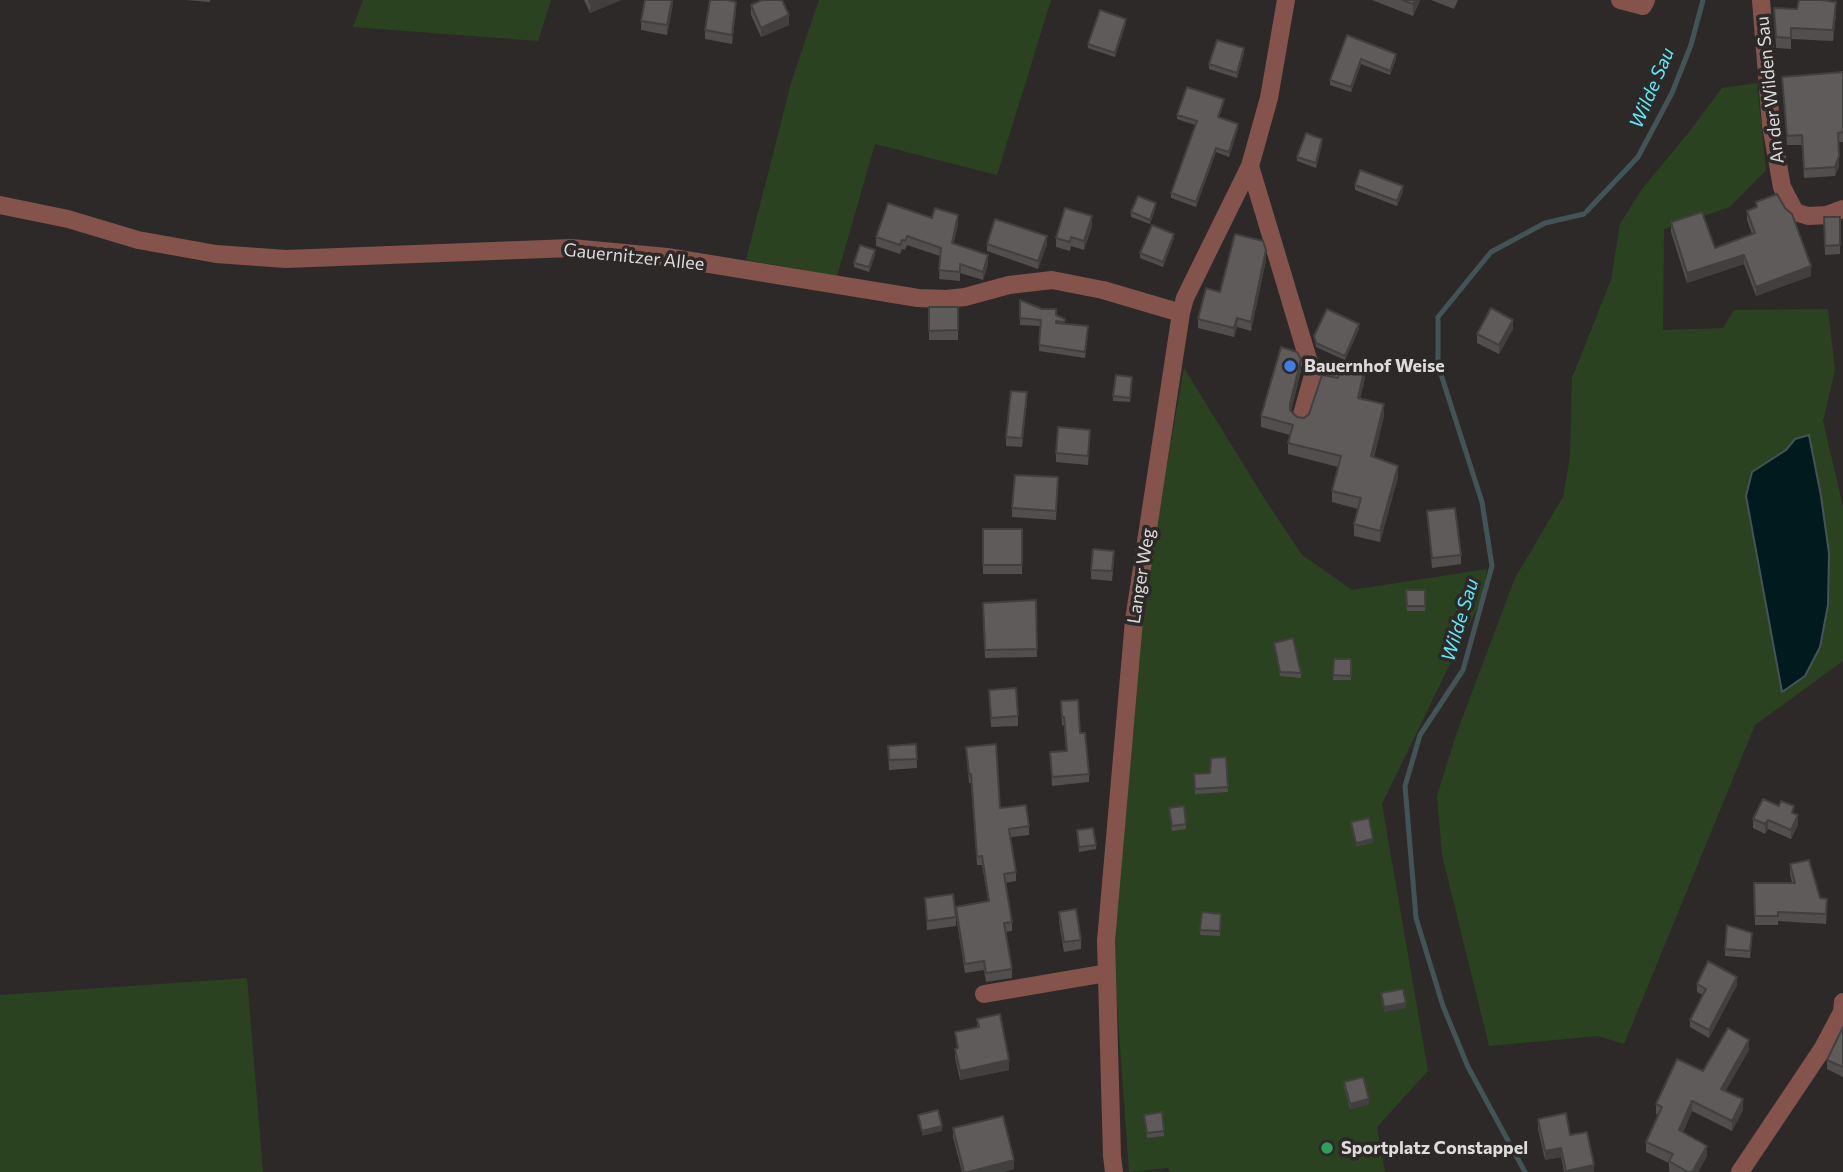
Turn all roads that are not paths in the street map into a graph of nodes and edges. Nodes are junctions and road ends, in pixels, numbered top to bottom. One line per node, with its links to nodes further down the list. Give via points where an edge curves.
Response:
1 (1286, 0): 5 (street, Langer Weg, via 1269,98)
2 (1620, 0): 3 (street, via 1643,6)
3 (1646, 0)
4 (1761, 0): 7 (street, An der Wilden Sau, via 1771,125 1782,187 1795,212 1827,215)
5 (1250, 166): 8 (street, Langer Weg); 9 (street, via 1308,359 1323,374)
6 (0, 205): 8 (street, Gauernitzer Allee, via 138,240 216,254 286,259 571,248 667,257 918,298 965,297 1052,280)
7 (1843, 209)
8 (1181, 313): 10 (street, Langer Weg, via 1132,634)
9 (1301, 418)
10 (1107, 974): 11 (street); 13 (street, Langer Weg)
11 (984, 994)
12 (1843, 1002): 14 (street, via 1823,1048)
13 (1114, 1172)
14 (1740, 1172)

